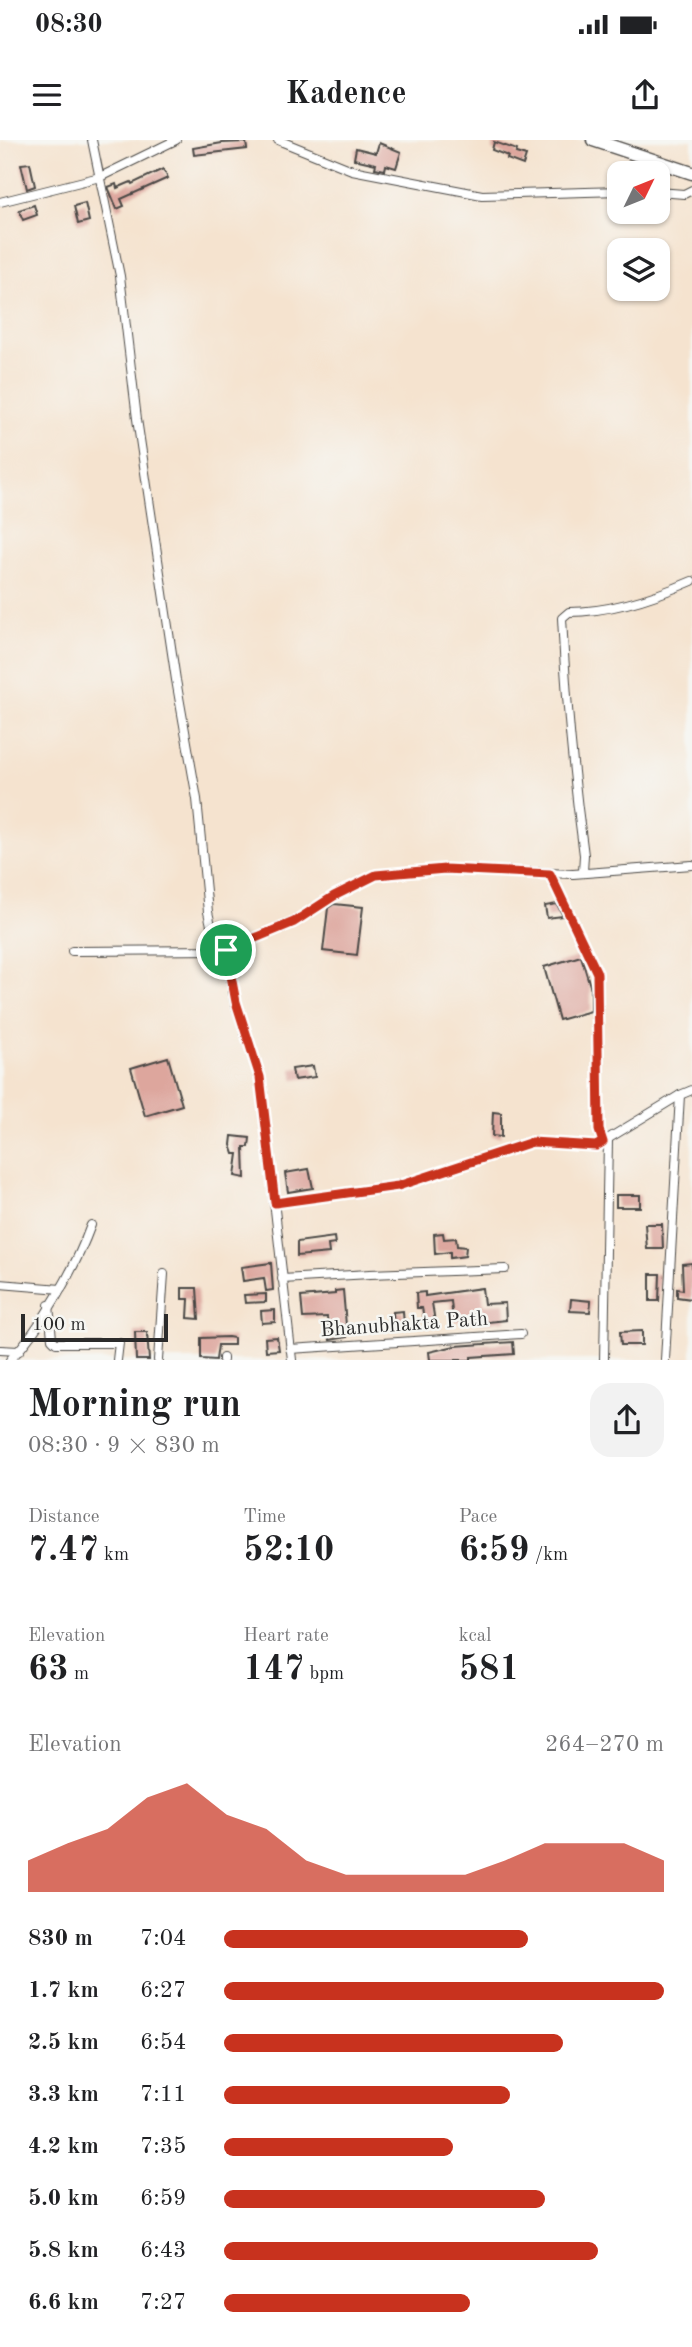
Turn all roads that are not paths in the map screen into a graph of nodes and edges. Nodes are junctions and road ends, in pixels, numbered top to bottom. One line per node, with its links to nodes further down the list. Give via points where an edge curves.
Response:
1 (92, 140): 6 (street)
2 (176, 140): 6 (street)
3 (278, 140): 8 (street, via 352,170 482,195)
4 (593, 140): 5 (main road)
5 (692, 173)
6 (100, 177): 10 (street); 16 (street, via 121,276 137,419 197,799 208,912 213,934)
7 (692, 190): 9 (street)
8 (607, 191)
9 (670, 193)
10 (0, 202)
11 (692, 581): 13 (street, via 624,605 569,612 562,618)
12 (692, 865): 13 (street)
13 (583, 872): 14 (street)
14 (550, 874): 16 (street, via 445,869 376,875 294,922); 19 (street, via 597,973 599,1130)
15 (72, 950): 16 (street)
16 (226, 950): 20 (street, via 236,1002 260,1077)
17 (692, 1090): 18 (street)
18 (680, 1095): 19 (street); 37 (street)
19 (606, 1141): 20 (street, via 596,1146 532,1142 398,1186); 36 (street)
20 (275, 1203): 24 (street)
21 (90, 1225): 26 (street, via 80,1256)
22 (505, 1269): 24 (street)
23 (164, 1274): 34 (street)
24 (282, 1279): 30 (street)
25 (0, 1284): 26 (street)
26 (61, 1289): 27 (street)
27 (49, 1306): 31 (street); 33 (street, via 52,1339 57,1343 119,1343)
28 (521, 1335): 30 (street, Bhanubhakta Path)
29 (0, 1349): 31 (street)
30 (290, 1349): 35 (street)
31 (19, 1351): 32 (street)
32 (10, 1360)
33 (117, 1360)
34 (158, 1360)
35 (292, 1360)
36 (604, 1360)
37 (665, 1360)

